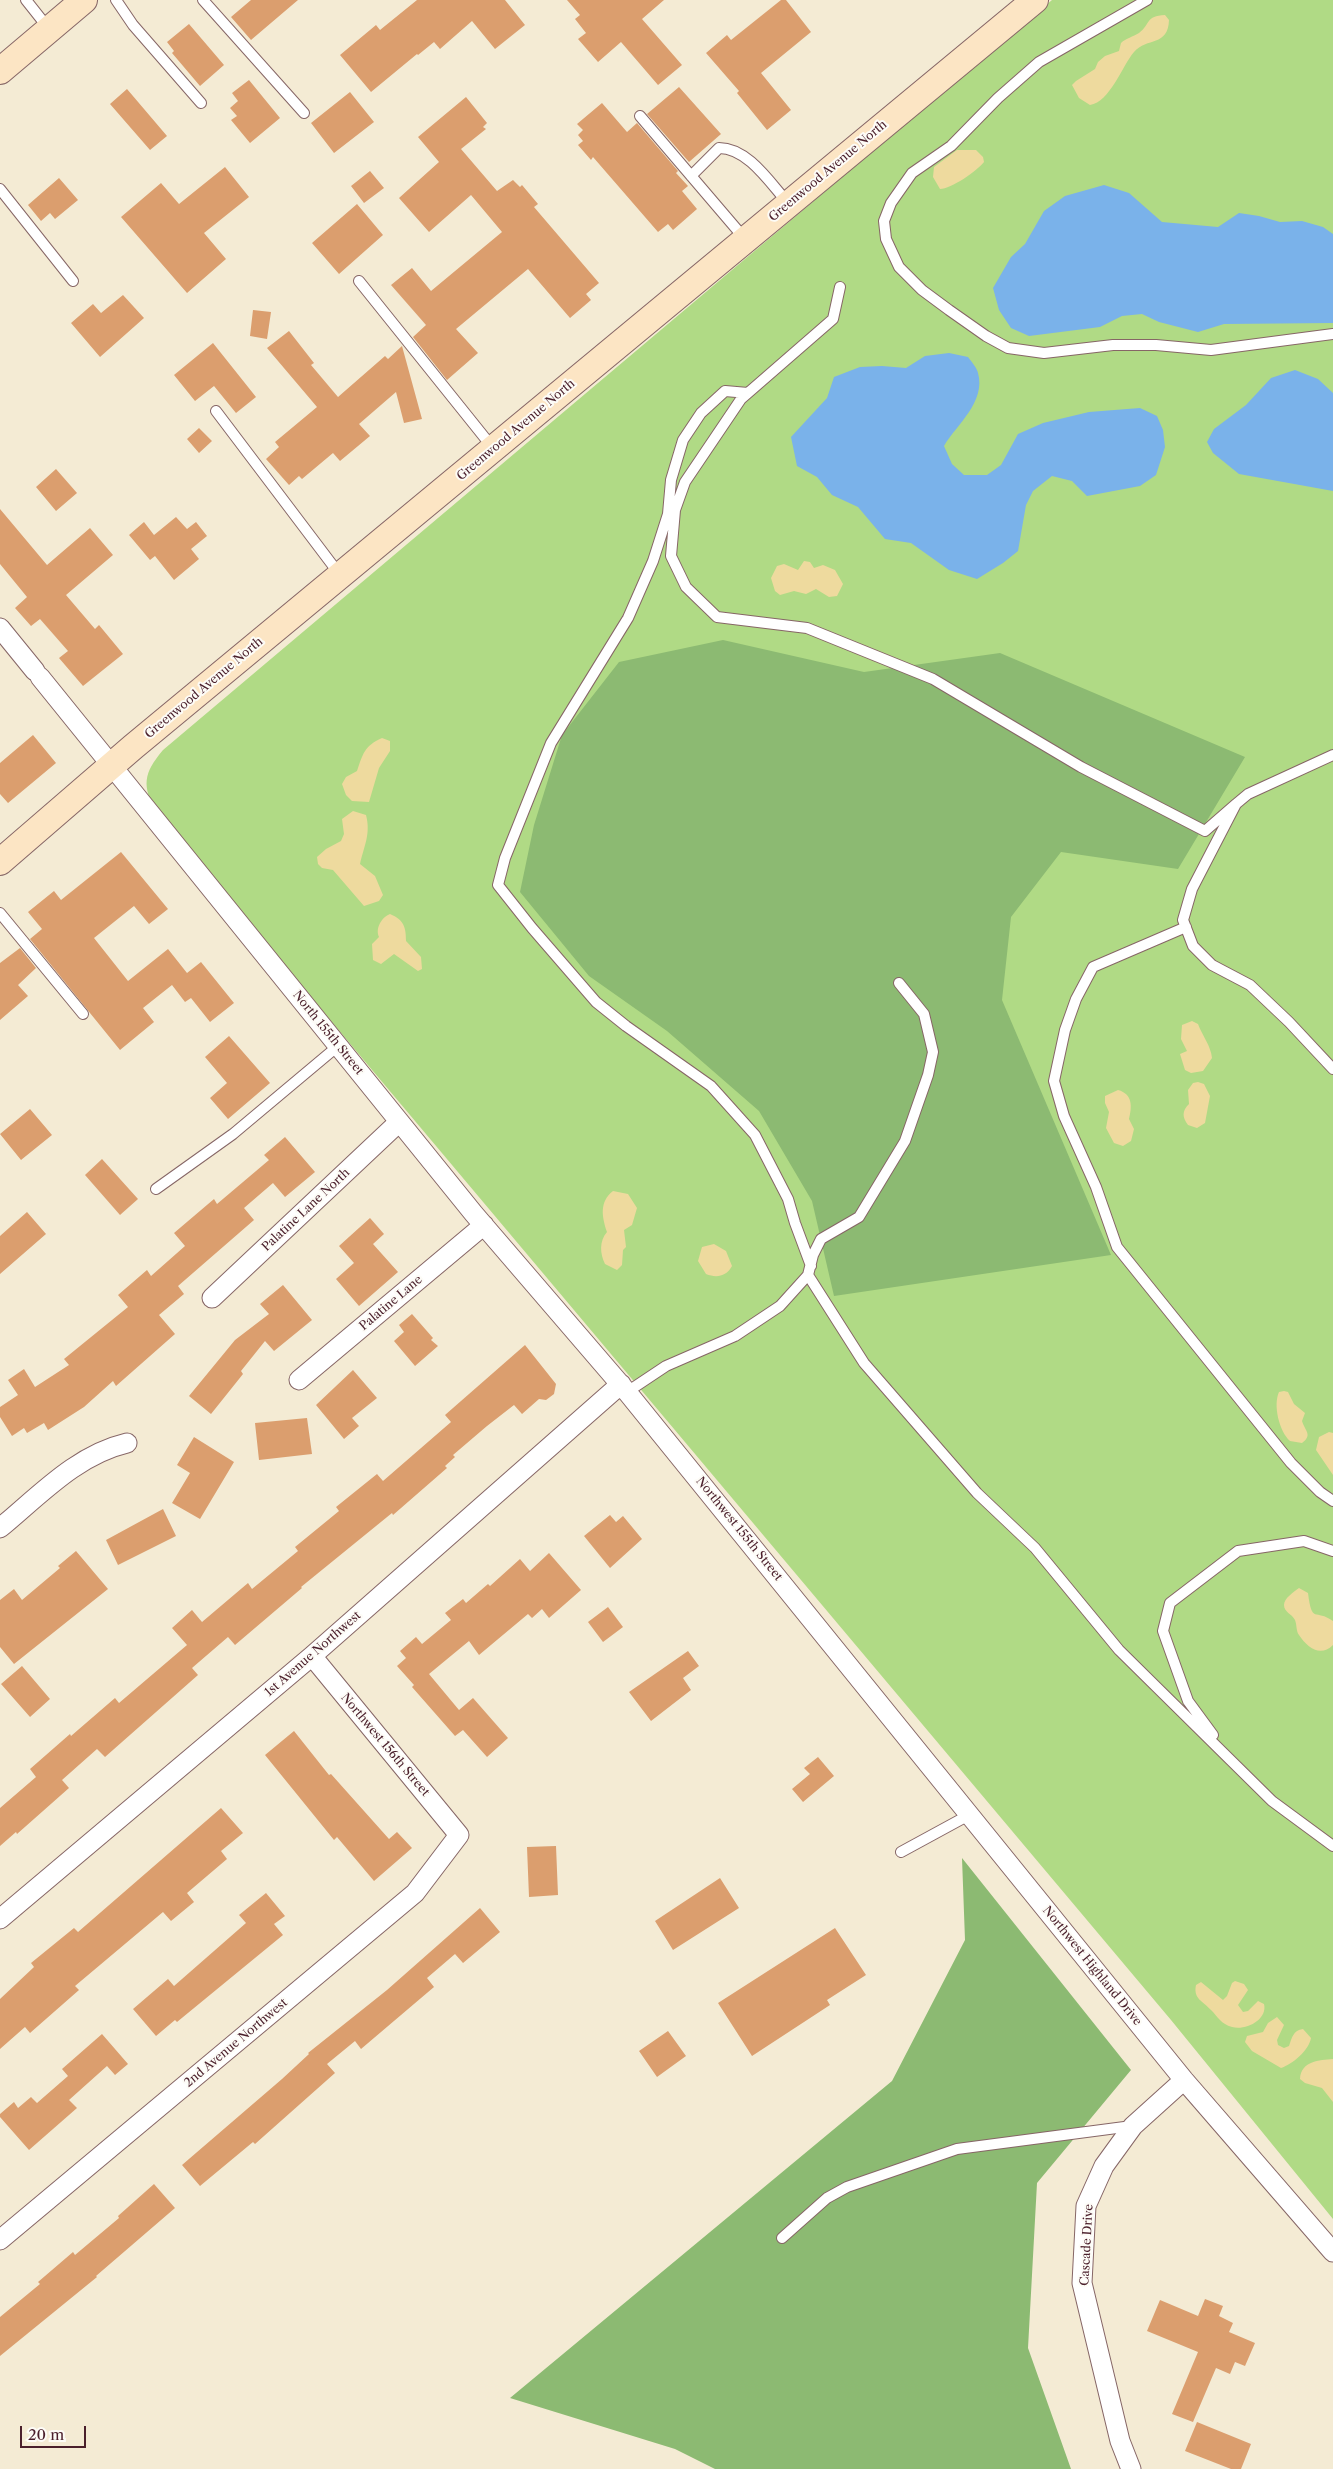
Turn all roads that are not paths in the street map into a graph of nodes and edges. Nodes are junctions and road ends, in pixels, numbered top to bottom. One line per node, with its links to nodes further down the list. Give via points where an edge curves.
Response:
1 (26, 0): 7 (lane)
2 (84, 0): 7 (street)
3 (116, 0): 9 (lane, via 133,25)
4 (203, 0): 10 (lane)
5 (1035, 0): 14 (street, Greenwood Avenue North)
6 (1147, 0): 19 (lane, via 1039,62 951,146 912,173 891,203 884,221 886,239 899,267 942,305 1008,348 1044,353 1113,345 1211,350)
7 (50, 29): 8 (street)
8 (0, 70)
9 (202, 103)
10 (304, 113)
11 (640, 116): 12 (lane)
12 (691, 176): 14 (lane, via 719,148 729,148 751,162); 15 (lane)
13 (0, 189): 16 (lane)
14 (789, 204): 15 (street, Greenwood Avenue North)
15 (745, 240): 22 (street, Greenwood Avenue North)
16 (73, 281)
17 (359, 281): 22 (lane)
18 (840, 286): 20 (lane, via 833,319)
19 (1333, 334)
20 (748, 393): 27 (lane, via 685,482 675,510 671,556 686,587 717,618 806,628 933,679 1081,767 1205,831); 38 (lane, via 725,391 702,413 683,440 672,480 668,514 653,561 628,618 551,743 521,815 498,885 596,1002 710,1086 755,1135 788,1199)
21 (216, 411): 23 (lane)
22 (494, 449): 23 (street, Greenwood Avenue North)
23 (340, 576): 26 (street, Greenwood Avenue North)
24 (0, 628): 26 (street, North 155th Street)
25 (1333, 755): 27 (lane, via 1248,794)
26 (112, 766): 28 (street, Greenwood Avenue North); 33 (street, North 155th Street)
27 (1236, 804): 30 (lane, via 1192,889 1183,920)
28 (0, 862)
29 (0, 913): 32 (lane)
30 (1186, 927): 34 (lane, via 1193,946 1212,965 1250,985); 43 (lane, via 1093,967 1076,999 1065,1030 1054,1081 1064,1116 1096,1188 1117,1247 1291,1463)
31 (899, 983): 38 (lane, via 924,1014 933,1052 928,1075 905,1141 876,1190 859,1217 821,1239)
32 (83, 1014)
33 (338, 1046): 35 (street, North 155th Street); 36 (lane, via 233,1134)
34 (1333, 1069)
35 (399, 1122): 37 (street, North 155th Street); 39 (street, Palatine Lane North)
36 (156, 1189)
37 (484, 1225): 40 (street, Palatine Lane); 41 (street, North 155th Street)
38 (810, 1270): 41 (lane, via 780,1306 736,1336); 48 (lane, via 864,1363 977,1492 1035,1548 1119,1650)
39 (212, 1298)
40 (299, 1380)
41 (624, 1388): 46 (street, 1st Avenue Northwest); 47 (street, Northwest 155th Street)
42 (127, 1443): 44 (street, via 91,1456 70,1470)
43 (1333, 1501)
44 (0, 1528)
45 (1333, 1551): 48 (lane, via 1304,1541 1238,1550 1170,1603 1163,1631 1188,1701)
46 (312, 1656): 50 (street, Northwest 156th Street); 53 (street, 1st Avenue Northwest)
47 (857, 1673): 49 (street, Northwest Highland Drive)
48 (1233, 1762): 51 (lane, via 1272,1801)
49 (969, 1815): 52 (lane); 54 (street, Northwest Highland Drive)
50 (459, 1835): 57 (street, 2nd Avenue Northwest, via 415,1893)
51 (1333, 1846)
52 (901, 1852)
53 (0, 1919)
54 (1184, 2080): 55 (street, Cascade Drive); 58 (street, Northwest Highland Drive)
55 (1133, 2126): 56 (lane, via 957,2149 848,2187 827,2198); 59 (street, Cascade Drive, via 1104,2166 1086,2206 1082,2283 1120,2441)
56 (782, 2238)
57 (0, 2240)
58 (1333, 2252)
59 (1131, 2469)

